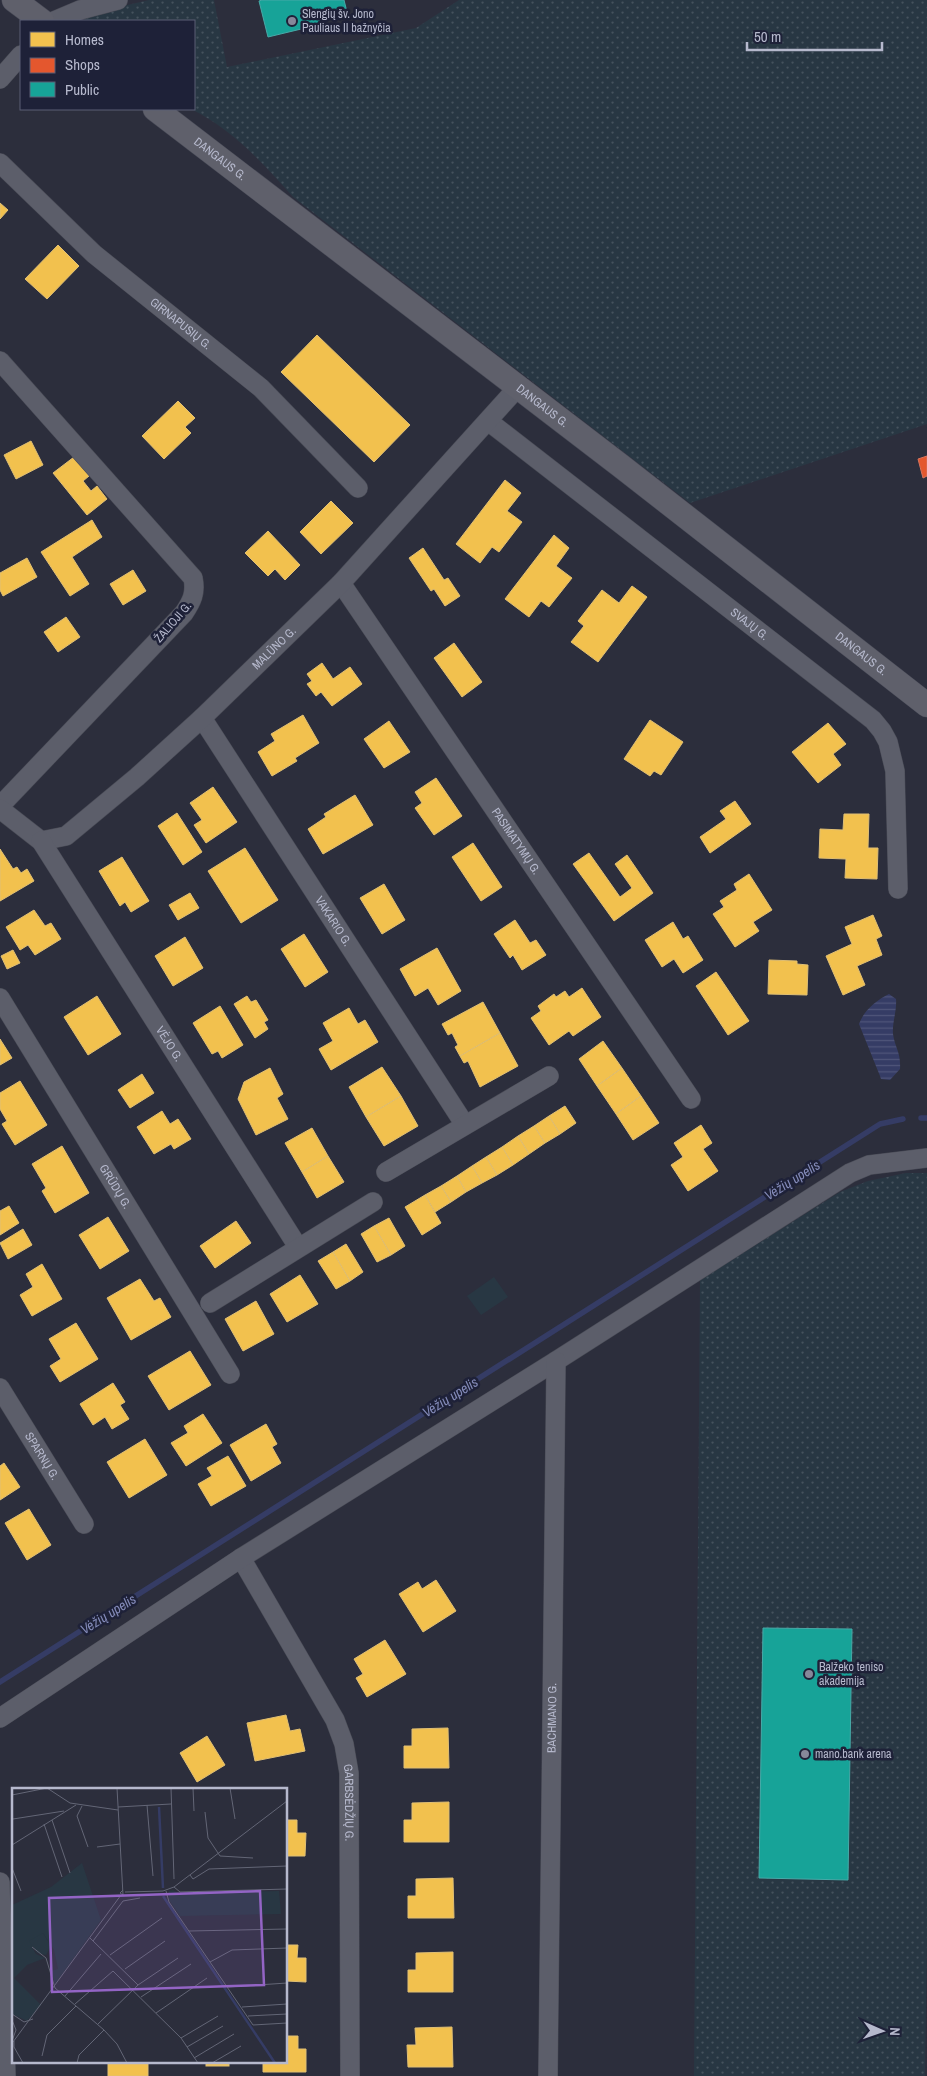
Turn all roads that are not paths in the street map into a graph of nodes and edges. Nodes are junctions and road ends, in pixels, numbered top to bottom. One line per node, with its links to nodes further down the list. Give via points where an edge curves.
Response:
1 (14, 0): 3 (main road)
2 (118, 0): 4 (street)
3 (41, 20)
4 (56, 20)
5 (20, 56): 6 (street)
6 (0, 79)
7 (156, 110): 10 (main road, DANGAUS G.)
8 (0, 163): 12 (street, GIRNAPUSIŲ G., via 94,254 261,388)
9 (0, 361): 16 (street, ŽALIOJI G., via 193,578 195,590 184,613)
10 (518, 387): 11 (street, MALŪNO G.); 14 (main road, DANGAUS G.)
11 (488, 421): 13 (street, MALŪNO G.); 18 (street, SVAJŲ G., via 873,720 888,742 895,771)
12 (358, 488)
13 (341, 583): 15 (street, MALŪNO G.); 21 (street, PASIMATYMŲ G.)
14 (927, 704)
15 (202, 718): 17 (street, MALŪNO G., via 66,836); 22 (street, VAKARIO G.)
16 (0, 808): 17 (street)
17 (41, 841): 26 (street, VĖJO G.)
18 (898, 889)
19 (0, 998): 29 (street, GRŪDŲ G.)
20 (549, 1076): 22 (street)
21 (691, 1099)
22 (465, 1125): 24 (street)
23 (927, 1158): 28 (street, via 869,1165 850,1173)
24 (386, 1172)
25 (373, 1202): 26 (street)
26 (298, 1247): 27 (street)
27 (210, 1303)
28 (556, 1361): 32 (street); 37 (street, BACHMANO G.)
29 (230, 1374)
30 (0, 1388): 31 (street, SPARNŲ G.)
31 (84, 1524)
32 (241, 1558): 33 (street); 36 (street, GARBSĖDŽIŲ G., via 336,1720 344,1744 349,1773)
33 (0, 1718)
34 (0, 1882): 35 (street)
35 (6, 2076)
36 (350, 2076)
37 (548, 2076)

